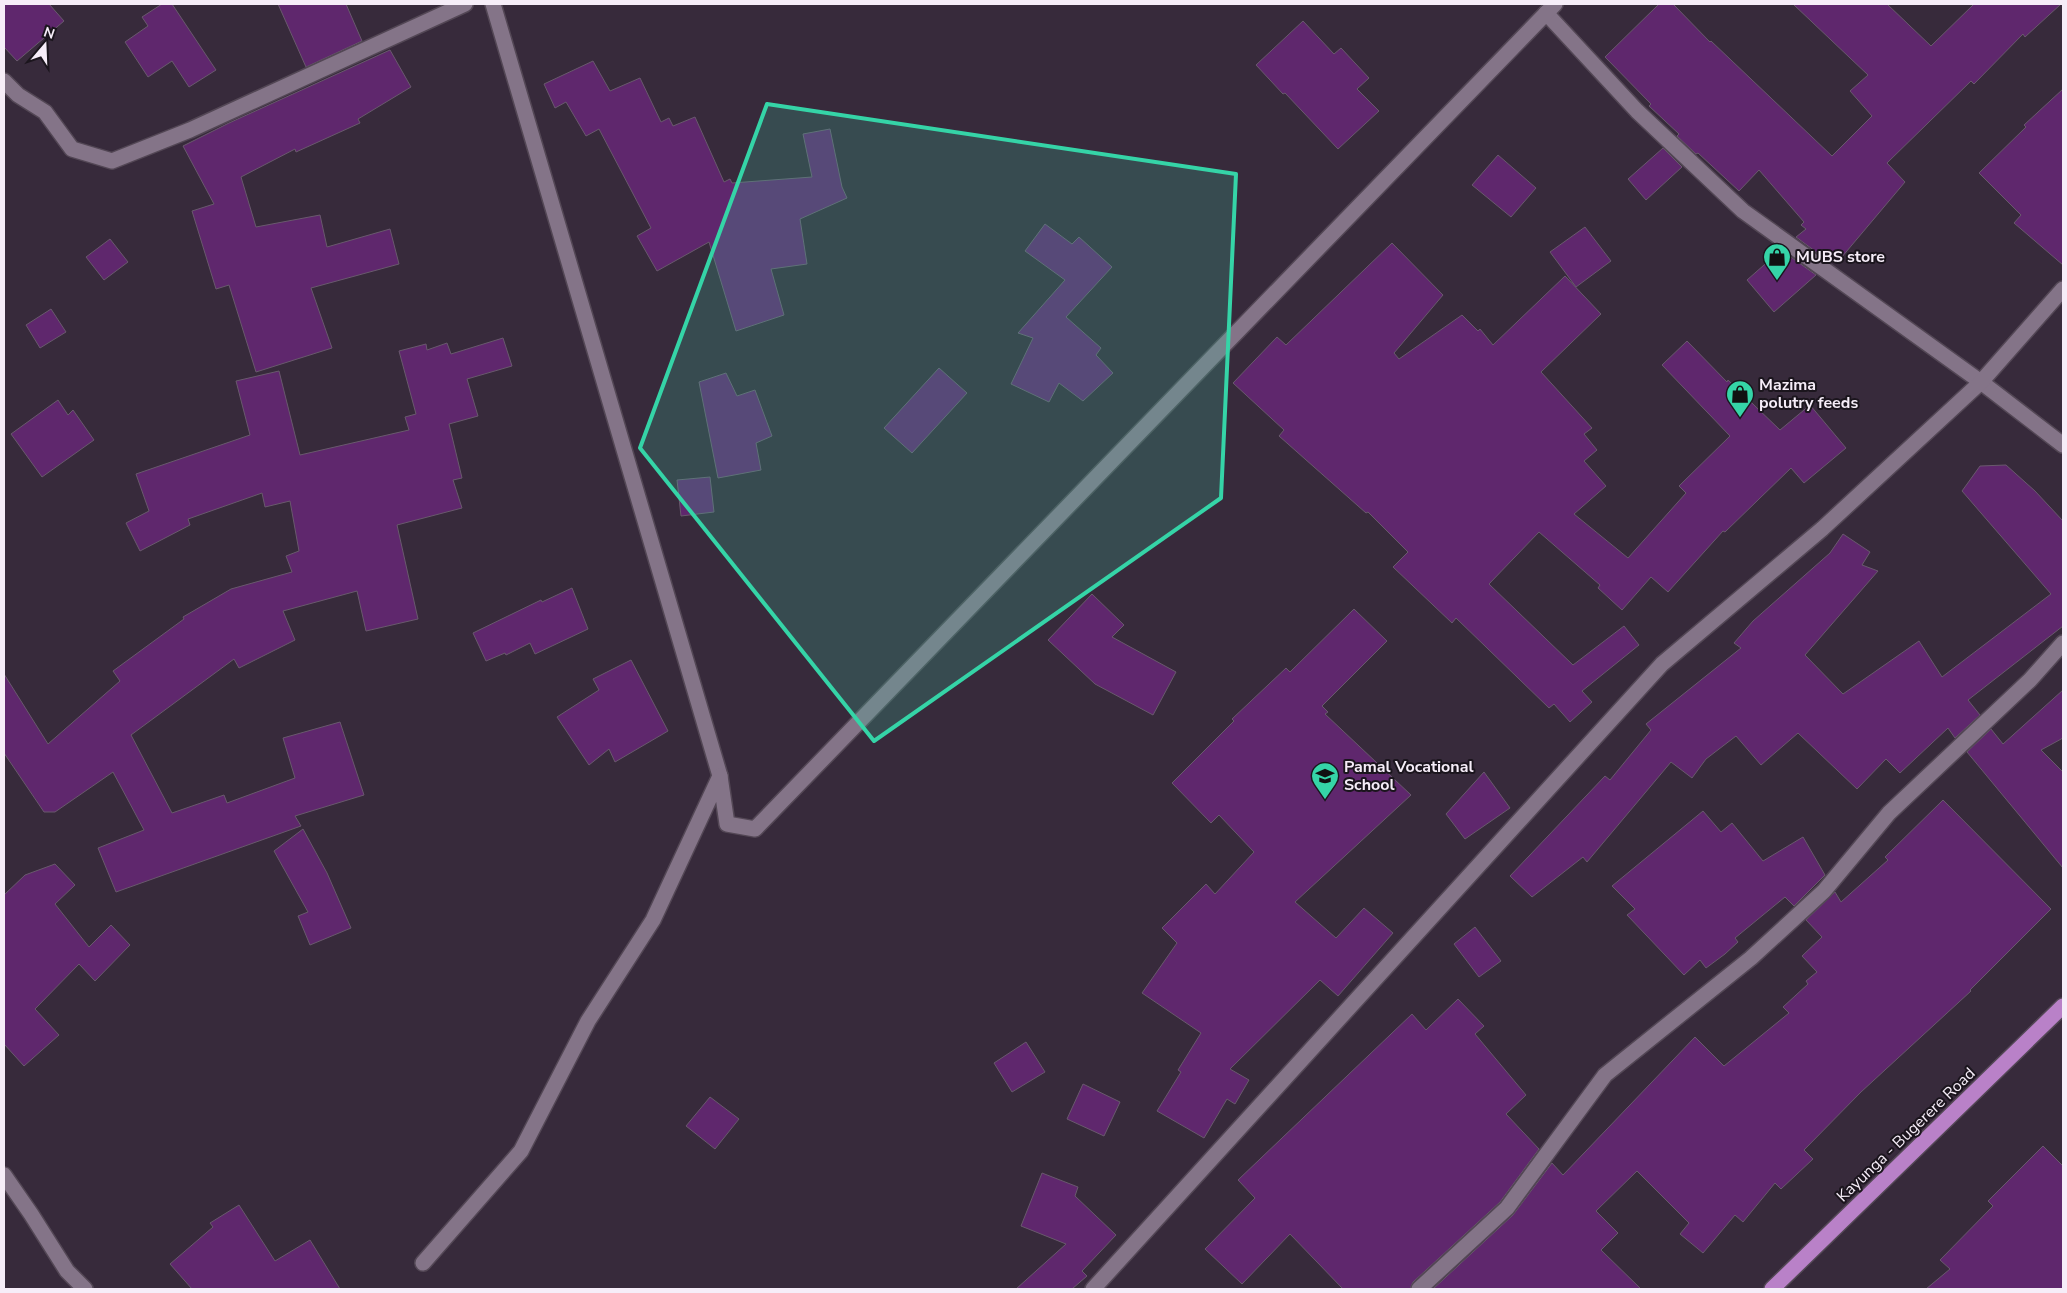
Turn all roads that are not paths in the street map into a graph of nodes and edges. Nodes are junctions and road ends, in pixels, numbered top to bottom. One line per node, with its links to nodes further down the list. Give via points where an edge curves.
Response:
1 (465, 4): 4 (street, via 190,130 112,161 72,149 45,112 18,95)
2 (493, 4): 9 (street)
3 (1551, 8): 6 (street, via 1638,111 1743,211); 9 (street, via 755,829 727,824)
4 (4, 81)
5 (2063, 289): 6 (street)
6 (1981, 382): 7 (street); 14 (street, via 1822,529 1662,664)
7 (2063, 445)
8 (2063, 643): 15 (street, via 2030,680 1889,813 1824,891 1752,958 1605,1075 1507,1208)
9 (720, 776): 12 (street, via 652,920 588,1021 521,1151)
10 (2063, 1006): 16 (main road, Kayunga - Bugerere Road)
11 (4, 1175): 13 (street, via 67,1271)
12 (423, 1263)
13 (85, 1289)
14 (1093, 1289)
15 (1419, 1289)
16 (1772, 1289)

